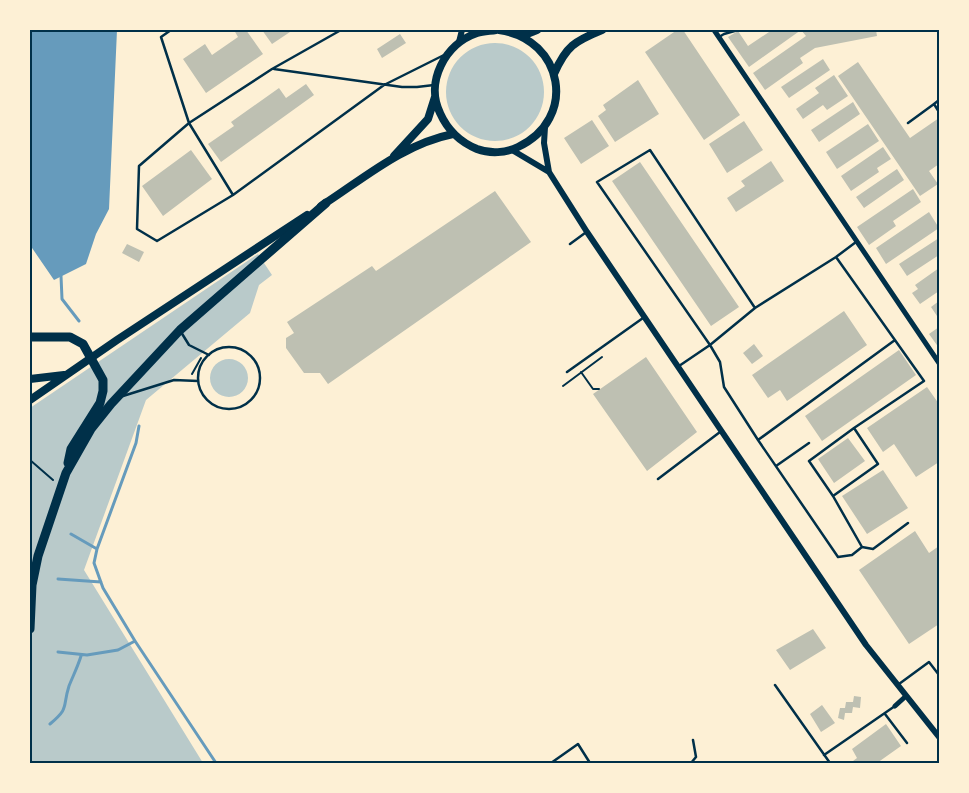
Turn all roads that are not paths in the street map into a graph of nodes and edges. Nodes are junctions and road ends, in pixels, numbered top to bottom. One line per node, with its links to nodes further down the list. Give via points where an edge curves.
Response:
1 (170, 30): 21 (lane, via 161,36)
2 (341, 30): 13 (lane)
3 (462, 30): 11 (street)
4 (498, 30): 9 (main road); 11 (main road, via 477,33)
5 (537, 30): 9 (main road)
6 (602, 30): 14 (main road, via 568,48)
7 (714, 30): 10 (street)
8 (738, 30): 10 (lane)
9 (522, 36): 14 (main road, via 547,58)
10 (718, 38): 31 (street)
11 (459, 42): 12 (main road)
12 (448, 54): 15 (lane); 16 (main road)
13 (272, 69): 15 (lane); 21 (lane)
14 (554, 74): 23 (main road, via 553,111)
15 (384, 85): 16 (lane, via 417,88); 28 (lane)
16 (435, 85): 17 (main road)
17 (435, 95): 24 (main road, via 444,123); 26 (main road, via 428,118)
18 (939, 100): 19 (lane)
19 (934, 104): 20 (lane); 22 (lane)
20 (939, 112)
21 (189, 122): 28 (lane); 28 (lane, via 139,166 137,229 157,241)
22 (908, 123)
23 (545, 127): 25 (main road, via 530,141); 27 (street)
24 (453, 134): 25 (main road, via 481,150); 26 (main road)
25 (512, 150): 27 (street)
26 (392, 158): 29 (main road)
27 (549, 172): 30 (street)
28 (233, 195)
29 (326, 203): 36 (highway); 44 (main road)
30 (587, 232): 32 (lane); 35 (street)
31 (857, 241): 33 (lane); 41 (street)
32 (570, 244)
33 (836, 257): 34 (lane); 38 (lane)
34 (755, 308): 39 (lane); 39 (lane, via 650,150 597,182)
35 (644, 317): 42 (street); 43 (lane)
36 (180, 330): 40 (lane, via 189,345); 47 (highway)
37 (30, 336): 54 (highway, via 70,337 83,344 102,380 100,403 71,449)
38 (895, 340): 49 (lane, via 924,381); 51 (lane)
39 (710, 345): 42 (lane); 51 (lane, via 720,362 724,387)
40 (209, 355): 46 (lane, via 199,371); 46 (lane, via 217,350 236,348 250,356 260,376 258,388 248,403 231,409 221,408 205,398)
41 (939, 363)
42 (678, 367): 50 (street)
43 (567, 372)
44 (66, 374): 45 (main road); 48 (main road)
45 (30, 379)
46 (198, 381): 47 (lane, via 174,380)
47 (119, 397): 54 (highway, via 91,429)
48 (30, 400)
49 (854, 428): 56 (lane, via 809,461); 56 (lane, via 878,464)
50 (722, 431): 55 (lane); 62 (street)
51 (758, 440): 53 (lane)
52 (809, 443): 53 (lane)
53 (776, 466): 58 (lane, via 838,557 852,555)
54 (66, 473): 59 (highway, via 38,556 33,578)
55 (658, 479)
56 (833, 496): 58 (lane)
57 (908, 523): 58 (lane, via 873,549)
58 (862, 547)
59 (30, 629)
60 (939, 675): 62 (lane, via 929,662)
61 (775, 685): 69 (lane)
62 (897, 686): 63 (street)
63 (906, 696): 64 (street); 66 (street)
64 (895, 706): 65 (lane)
65 (884, 714): 68 (lane); 69 (lane)
66 (939, 737)
67 (693, 740): 72 (lane, via 696,757)
68 (907, 743)
69 (824, 755): 73 (lane)
70 (551, 763): 71 (lane, via 578,744)
71 (590, 763)
72 (691, 763)
73 (830, 763)

